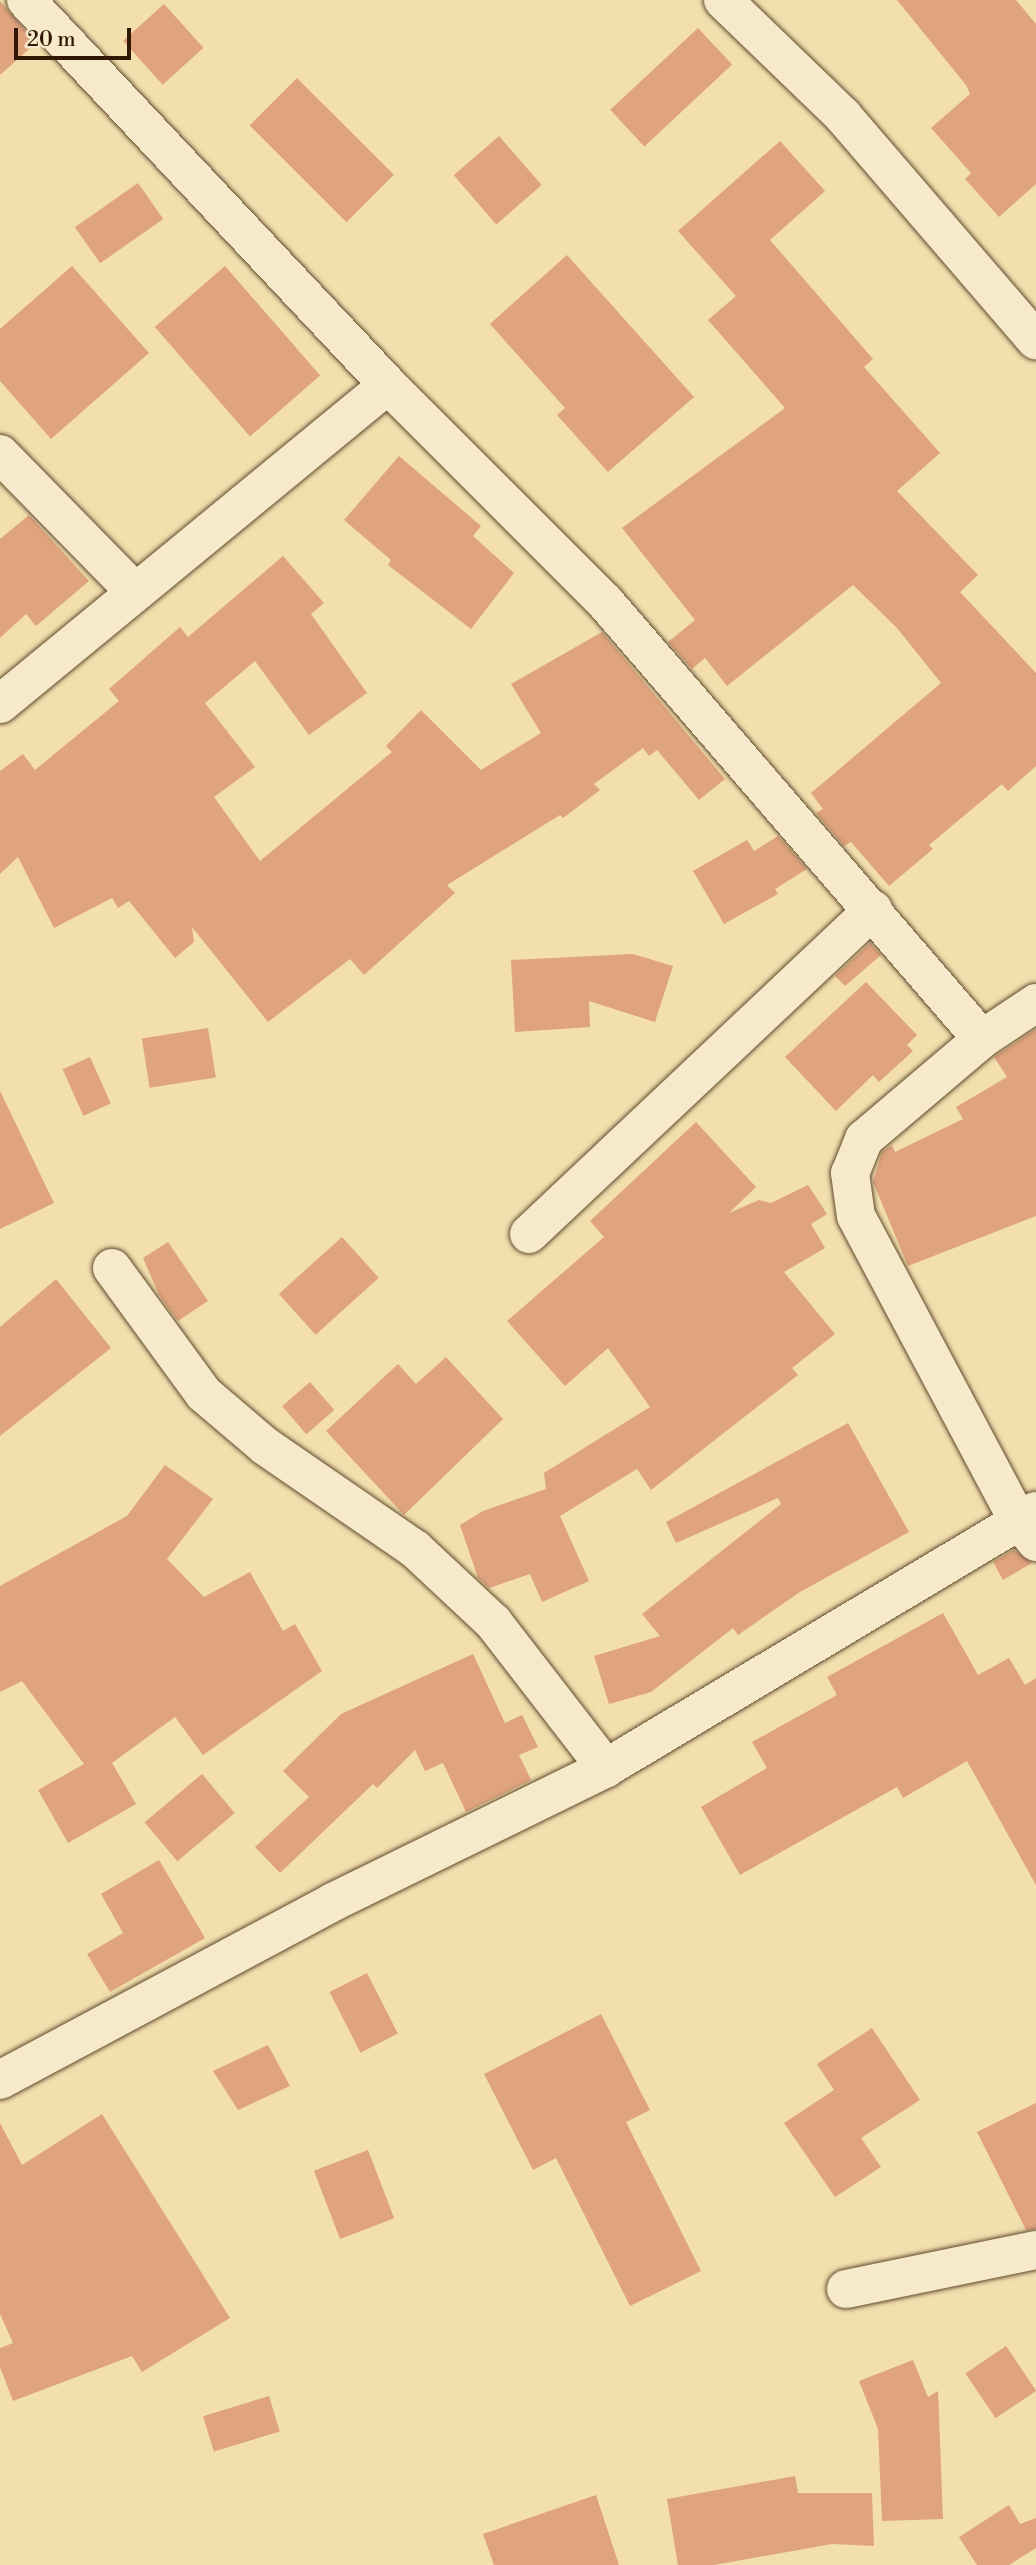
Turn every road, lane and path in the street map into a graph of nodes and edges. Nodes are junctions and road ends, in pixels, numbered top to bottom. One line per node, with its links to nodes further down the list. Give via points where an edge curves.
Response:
1 (26, 0): 4 (street)
2 (723, 0): 3 (street, via 843,116)
3 (1036, 340)
4 (388, 386): 6 (street); 8 (street, via 605,602)
5 (0, 454): 6 (street)
6 (134, 592): 7 (street)
7 (0, 704)
8 (873, 910): 10 (street); 11 (street)
9 (1036, 1003): 10 (street)
10 (982, 1039): 13 (street, via 864,1139 850,1172 856,1216)
11 (529, 1234)
12 (112, 1268): 14 (street, via 204,1394 265,1446 415,1549 493,1622)
13 (1030, 1524): 14 (street)
14 (606, 1768): 15 (street, via 333,1902)
15 (0, 2080)
16 (1036, 2249): 17 (street)
17 (846, 2289)

